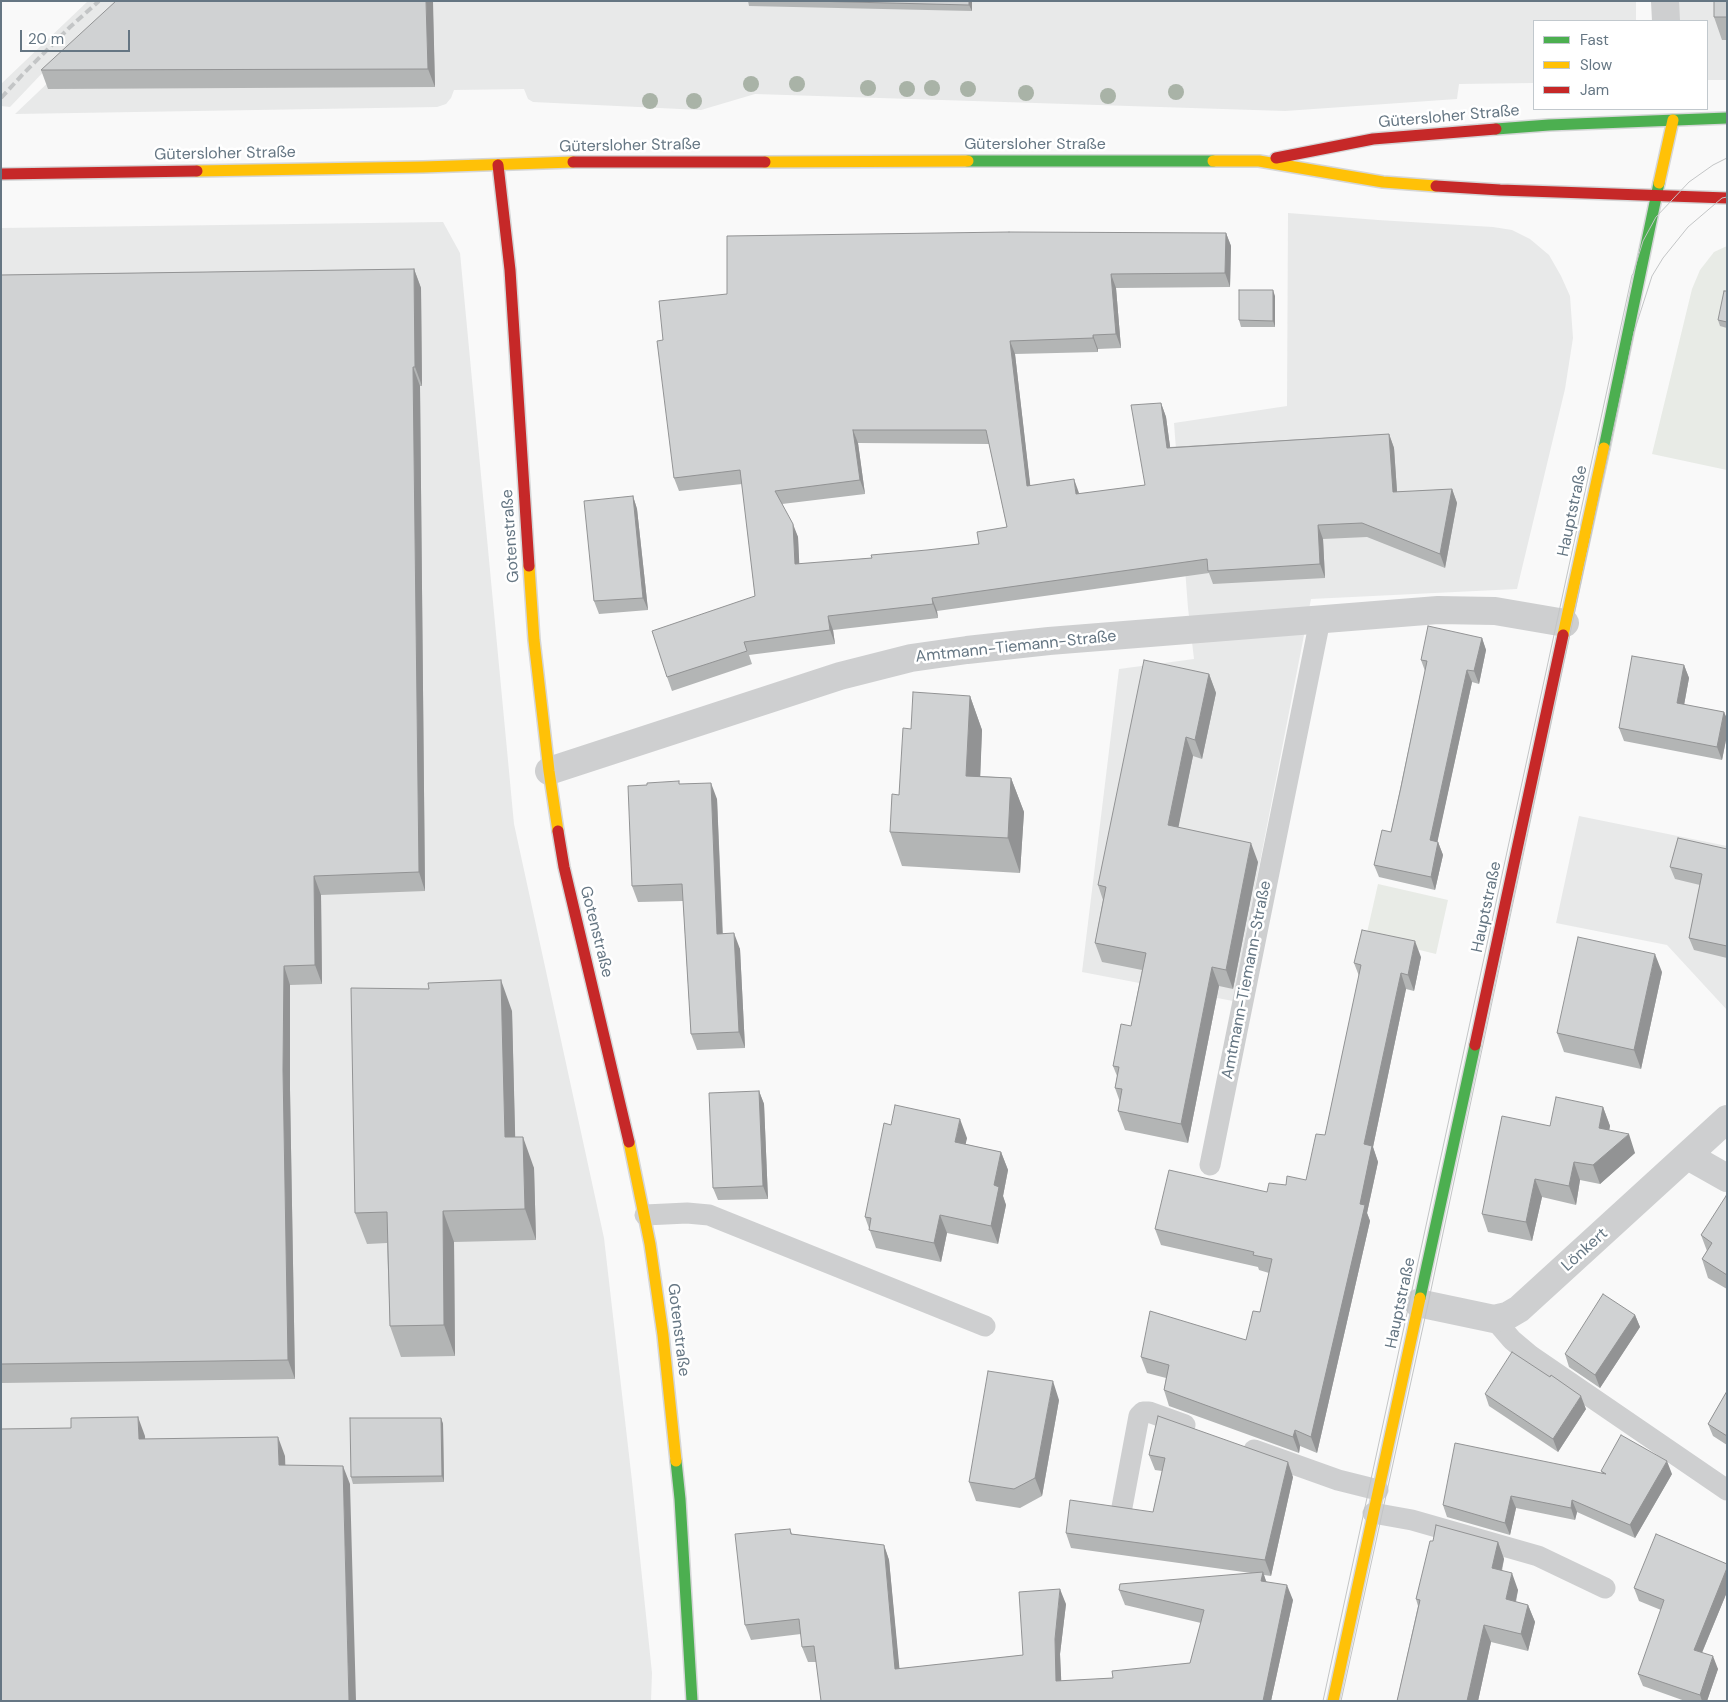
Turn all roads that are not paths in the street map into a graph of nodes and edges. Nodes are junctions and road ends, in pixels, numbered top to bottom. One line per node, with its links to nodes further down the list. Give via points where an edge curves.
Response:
1 (1665, 1): 2 (street)
2 (1666, 20)
3 (1727, 118): 4 (street, Gütersloher Straße)
4 (1673, 120): 5 (street, Gütersloher Straße, via 1550,125 1373,139); 8 (street, Hauptstraße)
5 (1259, 161): 6 (street, Gütersloher Straße, via 704,161); 8 (street, Gütersloher Straße, via 1382,182)
6 (498, 165): 7 (street, Gütersloher Straße); 12 (street, Gotenstraße, via 510,270 534,640)
7 (1, 174)
8 (1656, 196): 9 (street, Gütersloher Straße); 11 (street, Hauptstraße)
9 (1727, 198)
10 (1320, 620): 11 (street, Amtmann-Tiemann-Straße, via 1466,610 1509,612); 12 (street, Amtmann-Tiemann-Straße, via 1049,641 911,658 822,681); 15 (lane, Amtmann-Tiemann-Straße)
11 (1565, 623): 18 (street, Hauptstraße)
12 (549, 771): 17 (street, Gotenstraße, via 564,866)
13 (1727, 1119): 14 (street, Lönkert)
14 (1688, 1156): 16 (street); 19 (street, Lönkert, via 1519,1309)
15 (1210, 1165)
16 (1727, 1178)
17 (645, 1215): 20 (lane, via 709,1215); 28 (street, Gotenstraße, via 663,1335 678,1479)
18 (1418, 1303): 19 (street); 23 (street, Hauptstraße)
19 (1494, 1319): 24 (lane, via 1531,1356)
20 (985, 1326)
21 (1199, 1430): 25 (lane, via 1149,1412 1138,1416)
22 (1235, 1443): 23 (lane, via 1338,1480)
23 (1378, 1490): 26 (street, Hauptstraße)
24 (1727, 1490)
25 (1122, 1507)
26 (1373, 1513): 27 (lane, via 1412,1520 1538,1556); 29 (street, Hauptstraße)
27 (1605, 1588)
28 (692, 1701)
29 (1333, 1701)

